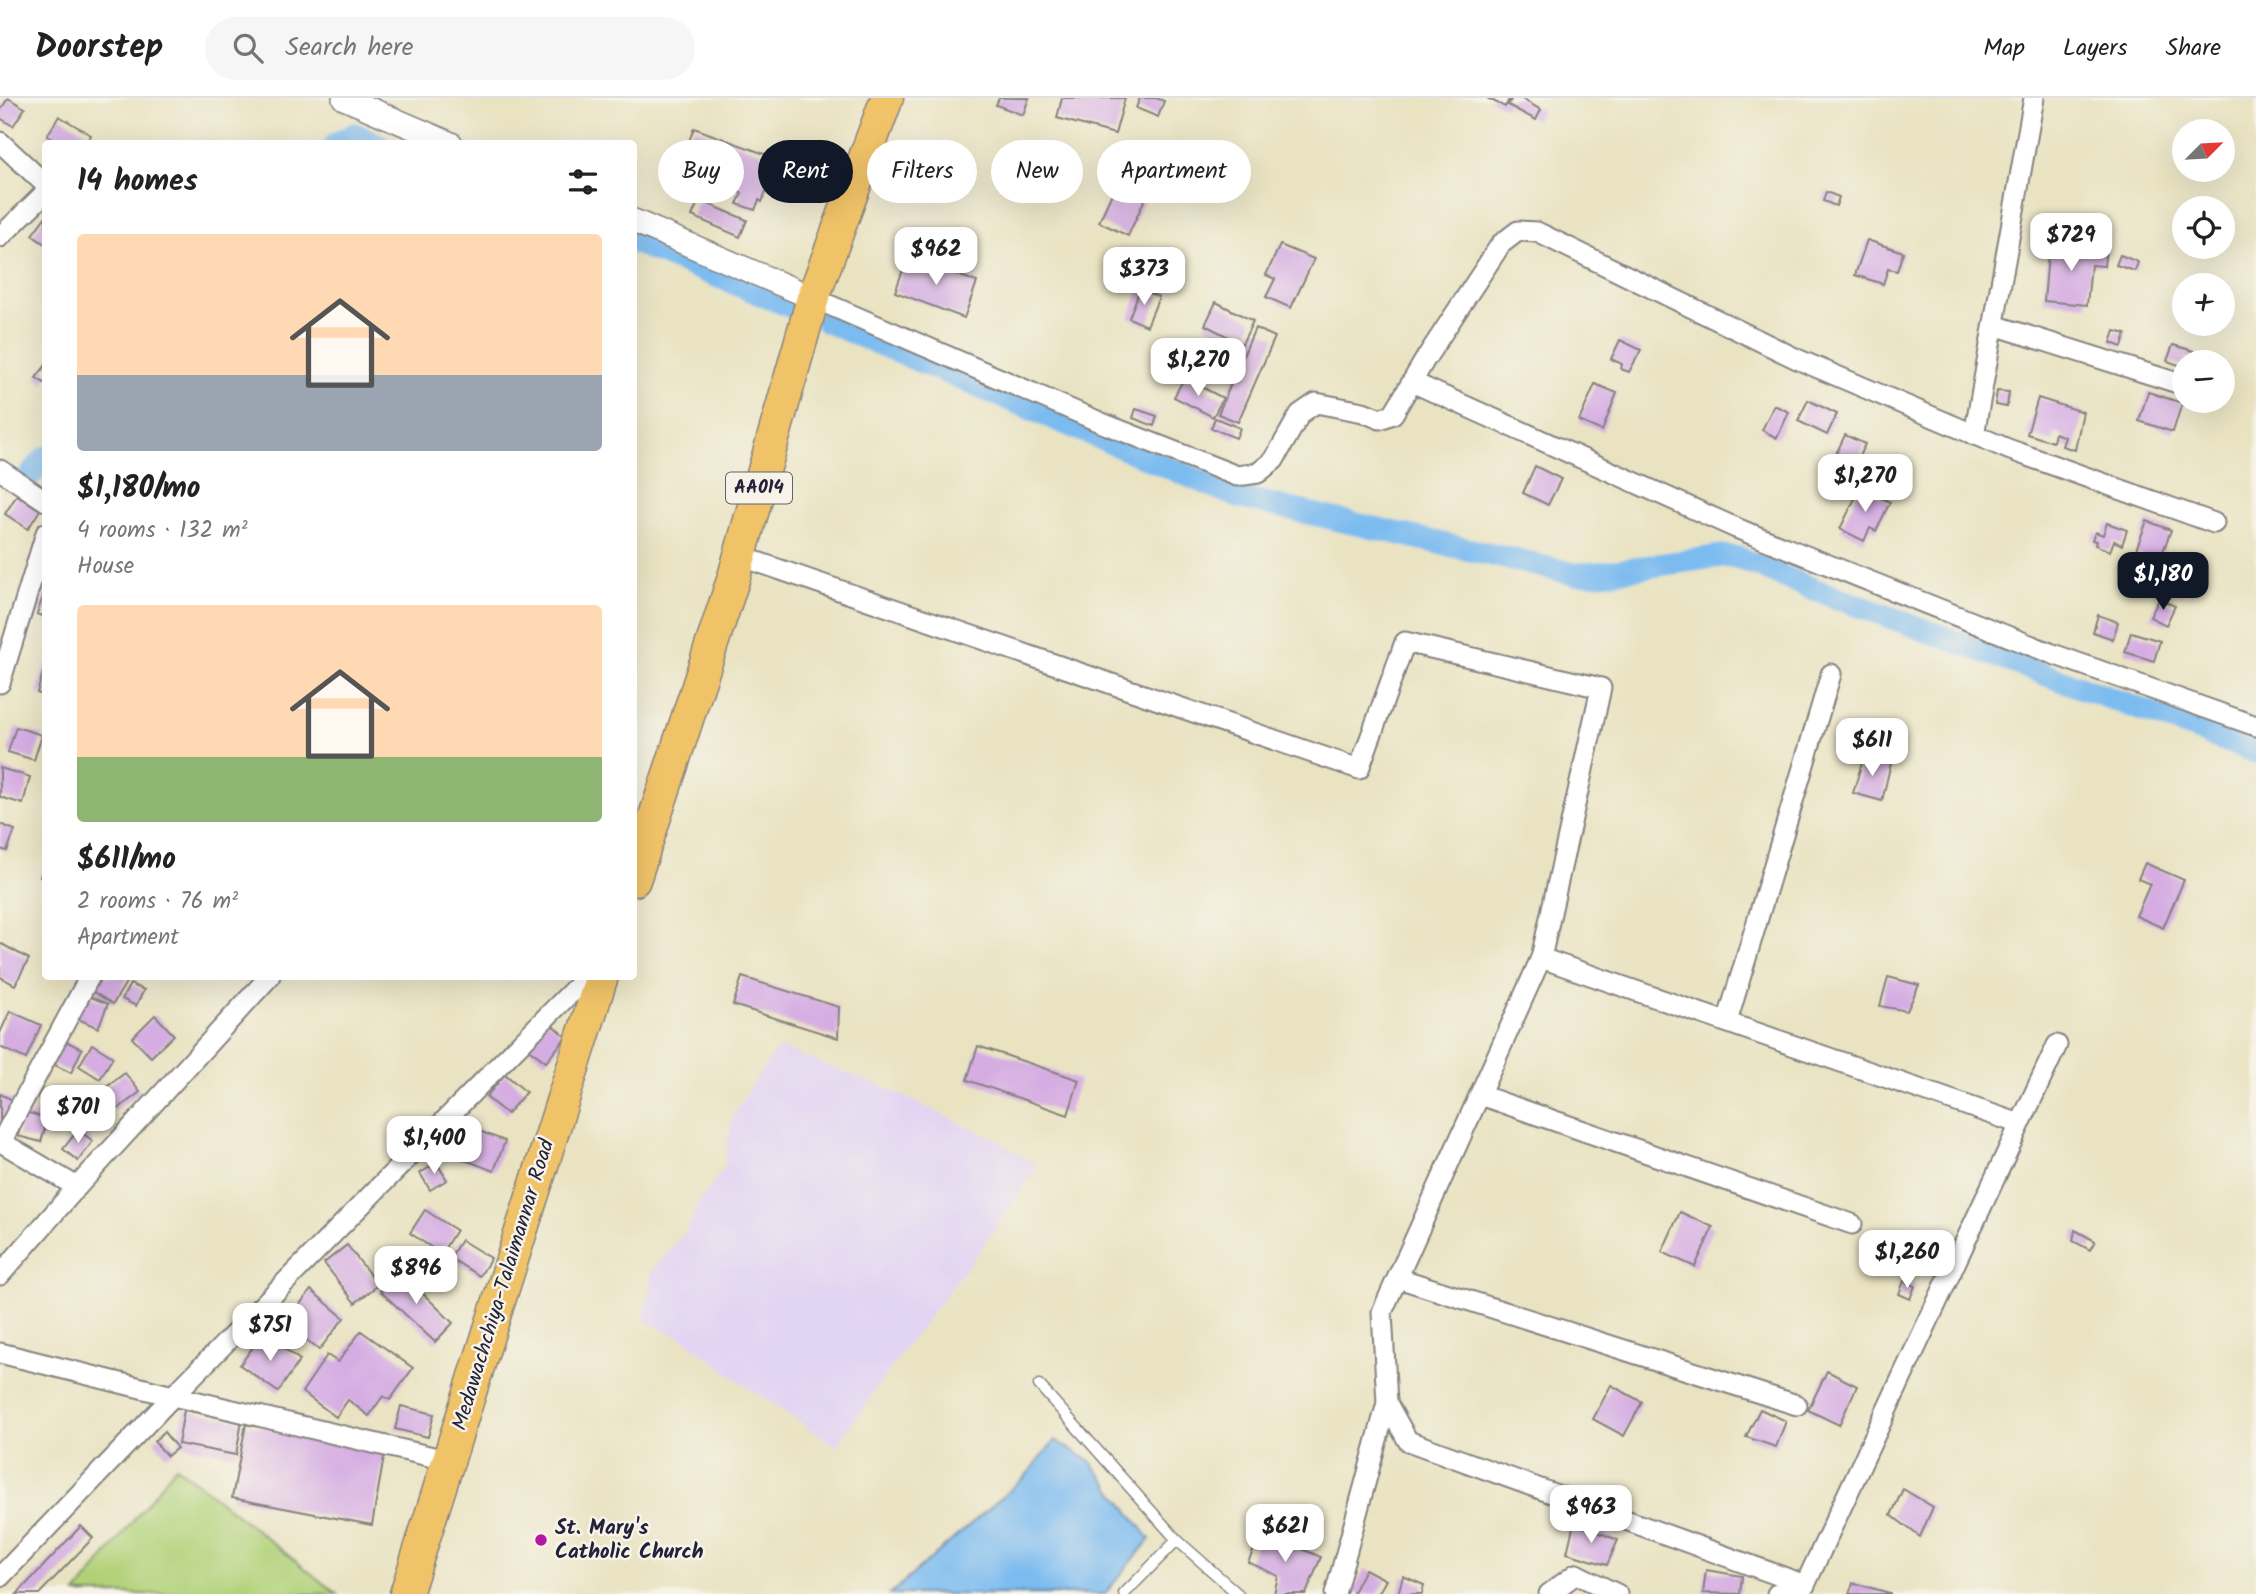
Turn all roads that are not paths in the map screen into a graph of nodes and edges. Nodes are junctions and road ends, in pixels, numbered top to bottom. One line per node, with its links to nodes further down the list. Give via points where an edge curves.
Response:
1 (344, 98): 4 (street)
2 (887, 98): 10 (highway, AA014)
3 (2034, 98): 11 (street)
4 (442, 140)
5 (0, 142): 6 (street)
6 (42, 181)
7 (42, 196): 9 (street)
8 (637, 223): 10 (street)
9 (0, 237)
10 (813, 298): 13 (street, via 1237,476 1258,473 1274,460 1300,414 1316,403 1380,419 1393,414); 19 (highway, AA014)
11 (1994, 325): 12 (street); 14 (street)
12 (2172, 381)
13 (1412, 382): 14 (street, via 1501,244 1518,231 1536,232 1797,359); 22 (street, via 1736,527 2050,653)
14 (1974, 435): 17 (street)
15 (0, 470): 16 (street)
16 (42, 498)
17 (2214, 523)
18 (42, 546): 21 (street)
19 (740, 556): 23 (highway, AA014); 24 (street, via 1359,769 1405,642 1601,688)
20 (1831, 674): 29 (street)
21 (0, 683)
22 (2256, 726)
23 (637, 871)
24 (1541, 958): 29 (street); 31 (street)
25 (88, 980): 33 (street, via 1,1142)
26 (266, 980): 33 (street)
27 (583, 980): 39 (street)
28 (601, 980): 42 (highway, Medawachchiya-Talaimannar Road)
29 (1727, 1022): 32 (street)
30 (2057, 1045): 32 (street)
31 (1480, 1095): 34 (street); 36 (street)
32 (2020, 1124): 46 (street)
33 (77, 1187): 35 (street)
34 (1852, 1224)
35 (0, 1275)
36 (1398, 1278): 40 (street, via 1382,1312); 41 (street)
37 (0, 1353): 39 (street)
38 (1039, 1385): 43 (lane)
39 (173, 1396): 42 (street); 45 (street)
40 (1387, 1403): 46 (street, via 1408,1441); 50 (street)
41 (1797, 1405)
42 (450, 1461): 47 (highway, Medawachchiya-Talaimannar Road)
43 (1178, 1540): 48 (lane); 49 (lane)
44 (1576, 1574): 51 (street); 52 (street); 53 (street)
45 (0, 1577)
46 (1805, 1585): 54 (street)
47 (406, 1594)
48 (1124, 1594)
49 (1238, 1594)
50 (1335, 1594)
51 (1549, 1594)
52 (1582, 1594)
53 (1617, 1594)
54 (1777, 1594)

